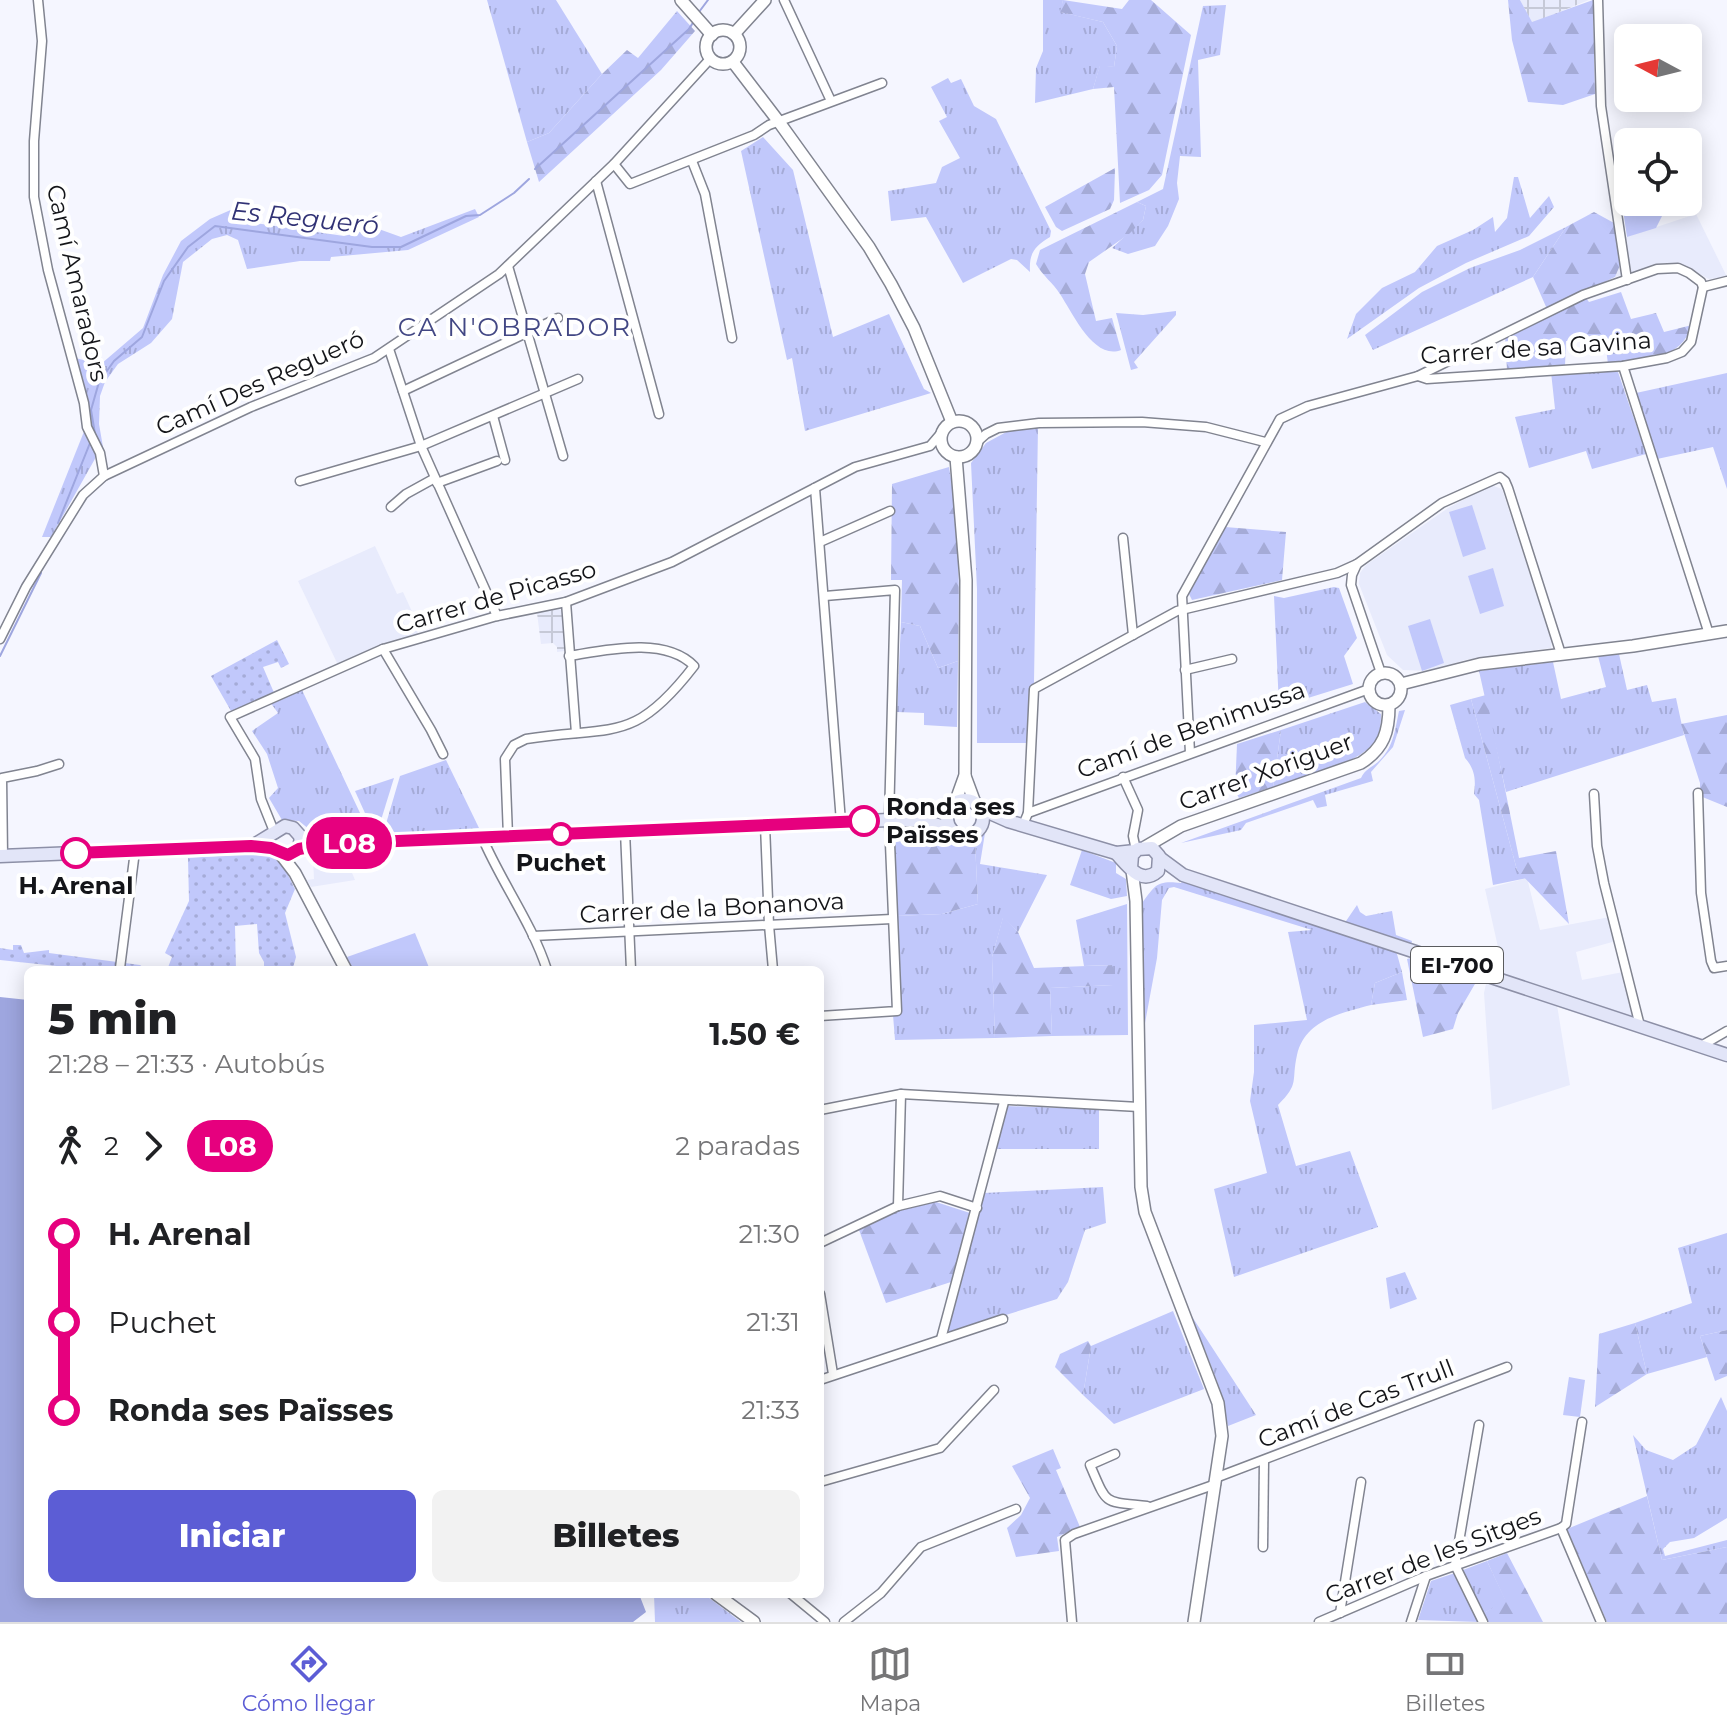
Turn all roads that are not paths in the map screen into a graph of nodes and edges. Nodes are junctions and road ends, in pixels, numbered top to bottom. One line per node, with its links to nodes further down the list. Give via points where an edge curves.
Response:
1 (38, 0): 38 (street, Camí Amaradors, via 42,41 34,197 48,270)
2 (681, 0): 7 (street)
3 (765, 0): 6 (street)
4 (784, 0): 11 (street)
5 (1598, 0): 17 (street, via 1601,106)
6 (734, 34): 7 (street, via 725,30); 9 (street, via 740,48)
7 (712, 35): 8 (street, via 706,49)
8 (710, 59): 9 (street, via 723,65); 14 (street, Camí Des Regueró)
9 (733, 62): 12 (street)
10 (882, 83): 11 (street)
11 (831, 101): 12 (street)
12 (779, 122): 13 (street); 31 (street, via 891,284)
13 (692, 161): 14 (street, via 630,184); 22 (street, via 705,194)
14 (614, 164): 15 (street, Camí Des Regueró)
15 (596, 181): 16 (street, Camí Des Regueró); 29 (street)
16 (508, 266): 21 (street); 23 (street, Camí Des Regueró)
17 (1627, 280): 19 (street, via 1669,267 1689,273); 25 (street, via 1583,295)
18 (1727, 281): 19 (street)
19 (1703, 287): 24 (street, Carrer de sa Gavina, via 1691,342 1682,352)
20 (558, 318): 21 (street)
21 (526, 332): 27 (street); 28 (street)
22 (732, 338)
23 (389, 349): 27 (street); 38 (street, Camí Des Regueró)
24 (1623, 366): 25 (street, Carrer de sa Gavina); 54 (street)
25 (1418, 376): 33 (street, Carrer de sa Gavina, via 1294,411 1280,419)
26 (578, 379): 28 (street)
27 (403, 391): 35 (street)
28 (545, 394): 30 (street); 36 (street)
29 (659, 414)
30 (493, 416): 35 (street); 40 (street, via 501,460)
31 (952, 422): 32 (street); 34 (street, via 971,426)
32 (942, 432): 37 (street, via 943,448); 41 (street, Carrer de Picasso, via 930,446 855,467)
33 (1265, 442): 34 (street, via 1206,427 1142,422 998,428); 51 (street, Carrer de sa Gavina, via 1184,592)
34 (976, 443): 37 (street, via 967,455)
35 (421, 446): 39 (street); 40 (street)
36 (563, 456)
37 (956, 457): 70 (street, via 965,558)
38 (104, 476): 56 (street, Camí Des Regueró, via 83,495)
39 (300, 481)
40 (436, 481): 42 (street); 52 (street)
41 (815, 488): 45 (street); 50 (street, Carrer de Picasso, via 672,562)
42 (391, 507)
43 (890, 511): 45 (street)
44 (1123, 538): 55 (street)
45 (820, 542): 49 (street)
46 (1357, 564): 47 (street); 48 (street); 58 (street, via 1442,503 1500,477)
47 (1337, 573): 48 (street); 51 (street)
48 (1351, 585): 62 (street)
49 (825, 596): 77 (street, via 895,590); 80 (street)
50 (566, 602): 52 (street, Carrer de Picasso); 59 (street)
51 (1182, 610): 55 (street); 61 (street, Carrer de sa Gavina)
52 (497, 616): 57 (street, Carrer de Picasso)
53 (1727, 631): 54 (street)
54 (1709, 634): 58 (street)
55 (1133, 635): 76 (street, via 1034,689)
56 (0, 639)
57 (383, 649): 68 (street); 85 (street, Carrer de Picasso, via 230,717 255,759 261,799)
58 (1561, 654): 63 (street, via 1480,664)
59 (569, 656): 66 (street); 66 (street, via 639,647 686,657 694,666 671,696 641,719 624,728)
60 (1232, 659): 61 (street)
61 (1185, 670): 67 (street, Carrer de sa Gavina)
62 (1381, 673): 63 (street, via 1397,677); 64 (street)
63 (1401, 684): 65 (street, via 1397,701)
64 (1369, 689): 65 (street, via 1375,702); 67 (street, Camí de Benimussa)
65 (1389, 705): 86 (street, Carrer Xoriguer, via 1387,736 1361,763)
66 (576, 733): 87 (street, via 514,745 505,759)
67 (1190, 753): 71 (street, Camí de Benimussa)
68 (443, 754)
69 (59, 764): 95 (street, via 2,778)
70 (965, 775): 74 (street); 75 (street)
71 (1123, 777): 76 (street, Camí de Benimussa); 91 (street, via 1138,810 1133,836)
72 (1698, 793): 111 (street, via 1701,893 1714,968)
73 (1594, 794): 113 (street, via 1604,883)
74 (953, 805): 75 (main road, EI-700, via 965,800); 78 (main road, EI-700); 82 (main road, via 947,816)
75 (978, 806): 79 (main road, EI-700); 83 (main road, via 983,820)
76 (1025, 819): 79 (main road, EI-700); 94 (main road, EI-700)
77 (889, 820): 78 (main road, EI-700); 80 (main road, EI-700); 102 (street)
78 (919, 820): 82 (main road, EI-700)
79 (1008, 821): 83 (main road, EI-700)
80 (841, 822): 81 (main road, EI-700)
81 (765, 825): 84 (main road, EI-700); 103 (street)
82 (949, 828): 83 (main road, EI-700, via 964,836)
83 (979, 830)
84 (625, 831): 87 (main road, EI-700); 104 (street)
85 (278, 832): 89 (main road, EI-700); 90 (main road, EI-700, via 297,830); 93 (main road)
86 (1167, 834): 91 (street, Carrer Xoriguer); 96 (street, Carrer Xoriguer)
87 (508, 836): 88 (main road, EI-700)
88 (482, 837): 90 (main road, EI-700); 105 (street)
89 (251, 846): 92 (main road, EI-700); 93 (main road, EI-700)
90 (299, 846): 93 (main road, EI-700, via 288,855); 98 (street)
91 (1138, 849): 94 (main road, EI-700); 96 (main road, EI-700, via 1152,848); 97 (main road)
92 (135, 851): 95 (main road, EI-700); 106 (street)
93 (278, 851): 98 (street)
94 (1116, 853): 97 (main road, EI-700)
95 (1, 856)
96 (1160, 857): 99 (main road); 100 (main road, EI-700)
97 (1132, 869): 99 (main road, EI-700, via 1138,876); 101 (street)
98 (295, 873): 107 (street)
99 (1153, 875): 100 (main road, EI-700); 101 (street)
100 (1183, 875): 113 (main road, EI-700)
101 (1136, 901): 119 (street)
102 (892, 919): 103 (street, Carrer de la Bonanova); 112 (street, via 897,1011)
103 (769, 925): 104 (street, Carrer de la Bonanova); 110 (street)
104 (630, 932): 105 (street, Carrer de la Bonanova); 109 (street)
105 (533, 936): 108 (street)
106 (120, 966)
107 (344, 966)
108 (545, 966)
109 (631, 966)
110 (773, 966)
111 (1727, 966)
112 (824, 1016)
113 (1640, 1026): 115 (main road, EI-700)
114 (1727, 1031): 115 (street)
115 (1701, 1046): 116 (main road, EI-700)
116 (1727, 1055)
117 (901, 1094): 118 (street); 120 (street); 121 (street)
118 (1004, 1102): 119 (street); 122 (street)
119 (1139, 1107): 136 (street, via 1145,1212 1218,1403 1222,1436)
120 (824, 1109)
121 (898, 1206): 122 (street, via 940,1196); 123 (street)
122 (977, 1208): 126 (street)
123 (824, 1241)
124 (824, 1319): 128 (street)
125 (1003, 1319): 126 (street)
126 (941, 1339): 128 (street)
127 (1507, 1367): 134 (street, Camí de Cas Trull)
128 (833, 1374): 129 (street)
129 (824, 1378)
130 (994, 1390): 135 (street, via 940,1448)
131 (1582, 1422): 140 (street, via 1566,1524)
132 (1479, 1425): 142 (street)
133 (1115, 1454): 138 (street, via 1090,1465 1103,1496 1111,1502)
134 (1264, 1461): 136 (street, Camí de Cas Trull); 141 (street)
135 (824, 1481)
136 (1217, 1481): 138 (street, Camí de Cas Trull); 151 (street)
137 (1361, 1482): 146 (street)
138 (1152, 1507): 150 (street, Camí de Cas Trull, via 1065,1540)
139 (1016, 1509): 149 (street, via 921,1547 881,1593)
140 (1561, 1528): 142 (street, Carrer de les Sitges); 155 (street)
141 (1263, 1547)
142 (1455, 1565): 143 (street, Carrer de les Sitges); 154 (street)
143 (1426, 1576): 146 (street, Carrer de les Sitges); 153 (street)
144 (721, 1598): 147 (street)
145 (796, 1598): 148 (street)
146 (1340, 1613): 152 (street, Carrer de les Sitges)
147 (754, 1622)
148 (825, 1622)
149 (844, 1622)
150 (1072, 1622)
151 (1194, 1622)
152 (1319, 1622)
153 (1411, 1622)
154 (1483, 1622)
155 (1601, 1622)

